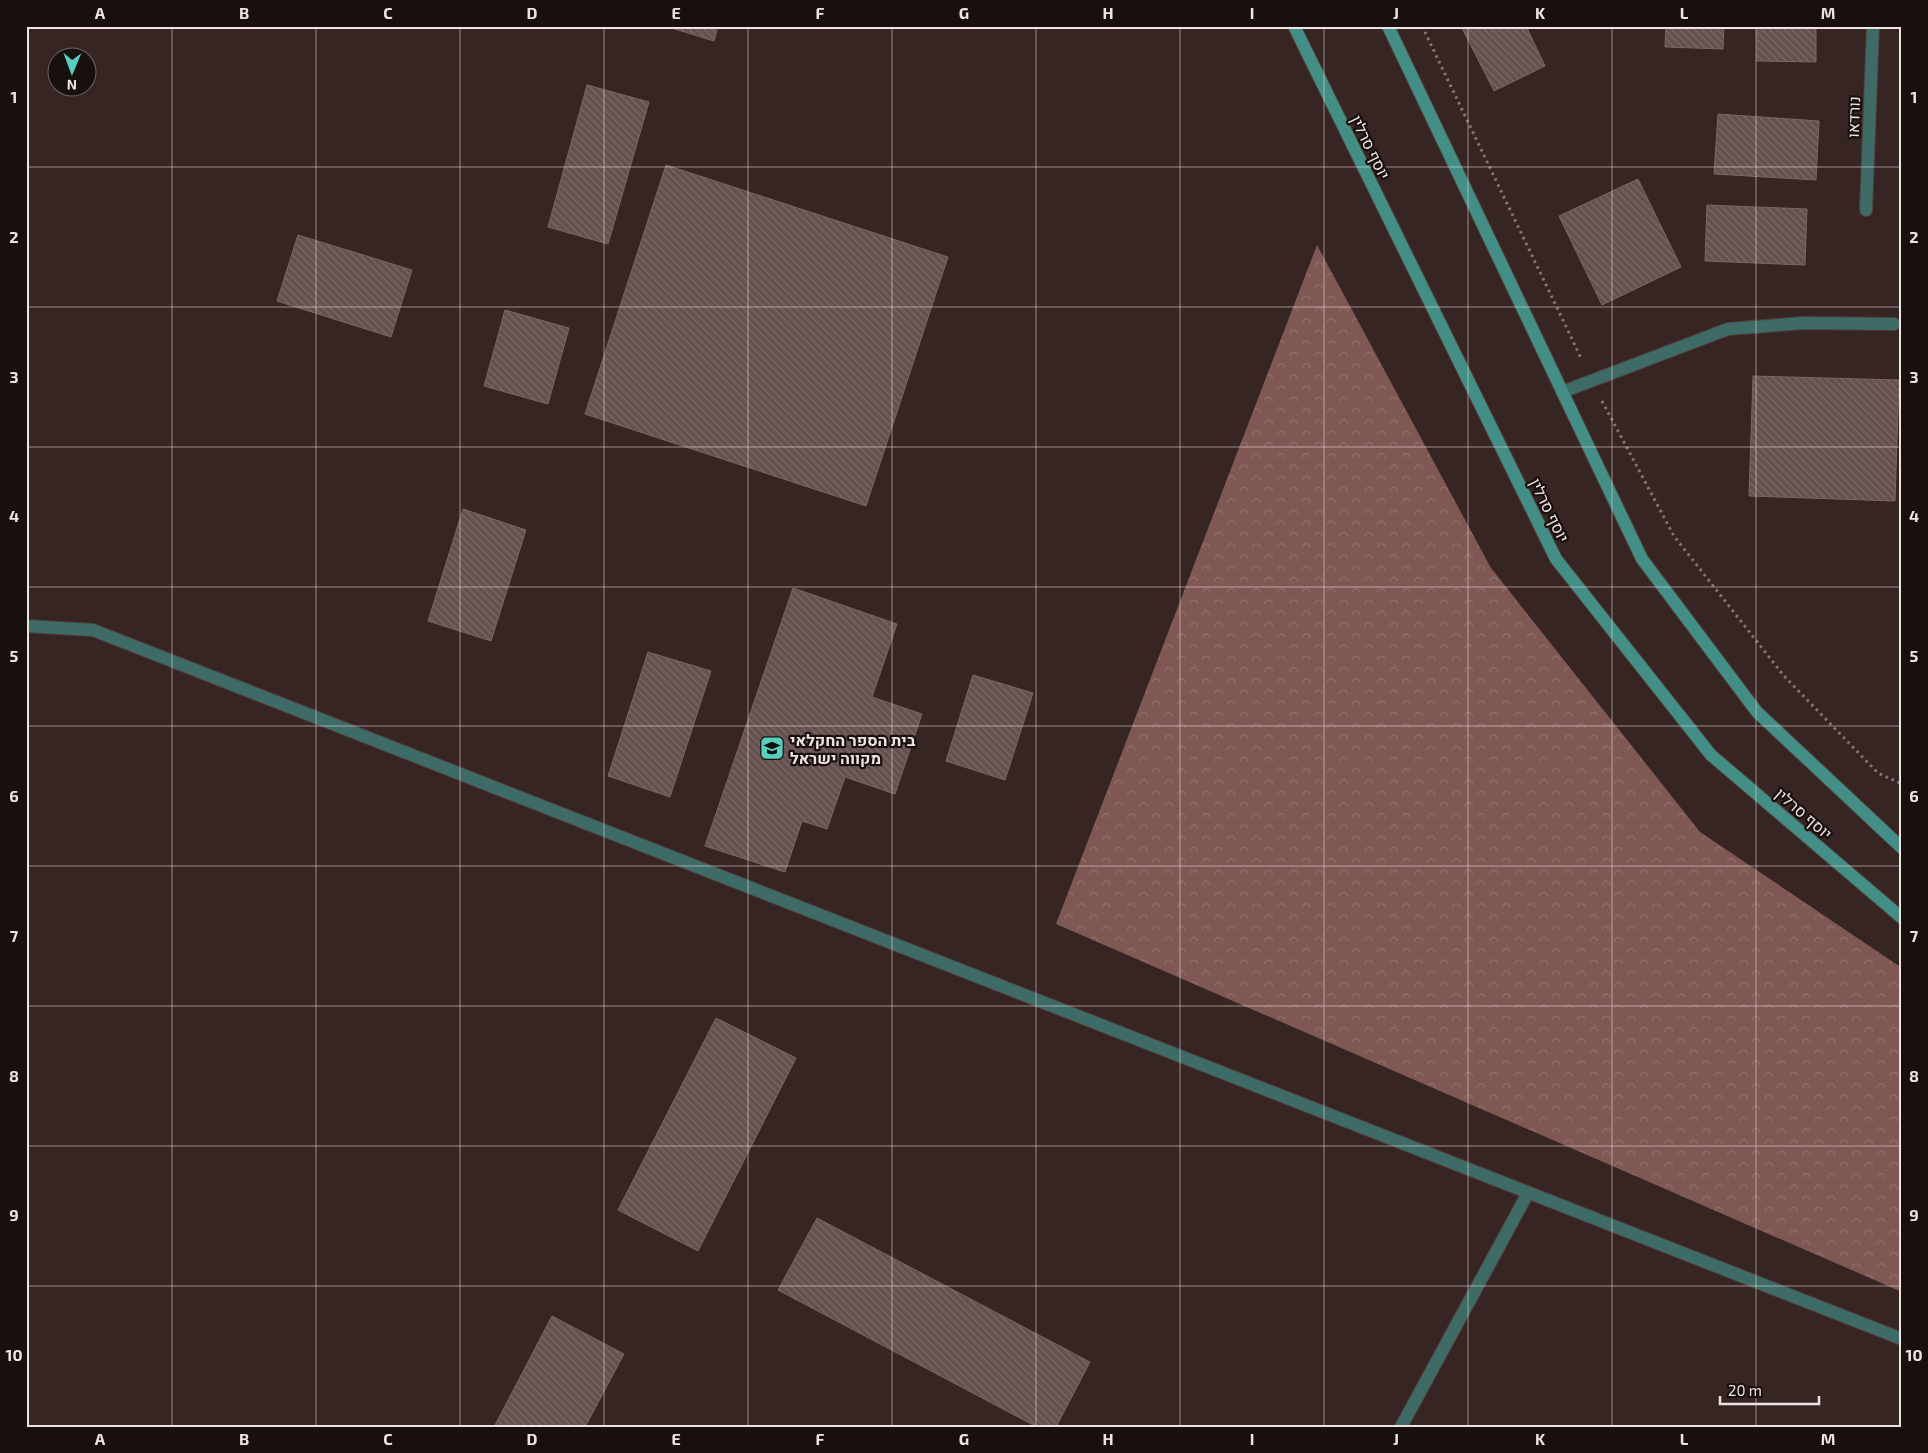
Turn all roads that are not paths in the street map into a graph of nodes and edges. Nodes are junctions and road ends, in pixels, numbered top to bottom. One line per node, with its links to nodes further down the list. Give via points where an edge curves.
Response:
1 (1294, 26): 9 (main road, יוסף סרלין, via 1556,559 1711,755)
2 (1388, 26): 6 (main road)
3 (1873, 26): 4 (street, נורדאו)
4 (1866, 210)
5 (1894, 324): 6 (street, via 1804,322 1728,329)
6 (1562, 392): 8 (main road, via 1642,559 1756,712)
7 (26, 626): 10 (street, via 93,630)
8 (1902, 848)
9 (1902, 918)
10 (1528, 1192): 11 (street); 12 (street)
11 (1902, 1339)
12 (1402, 1427)

